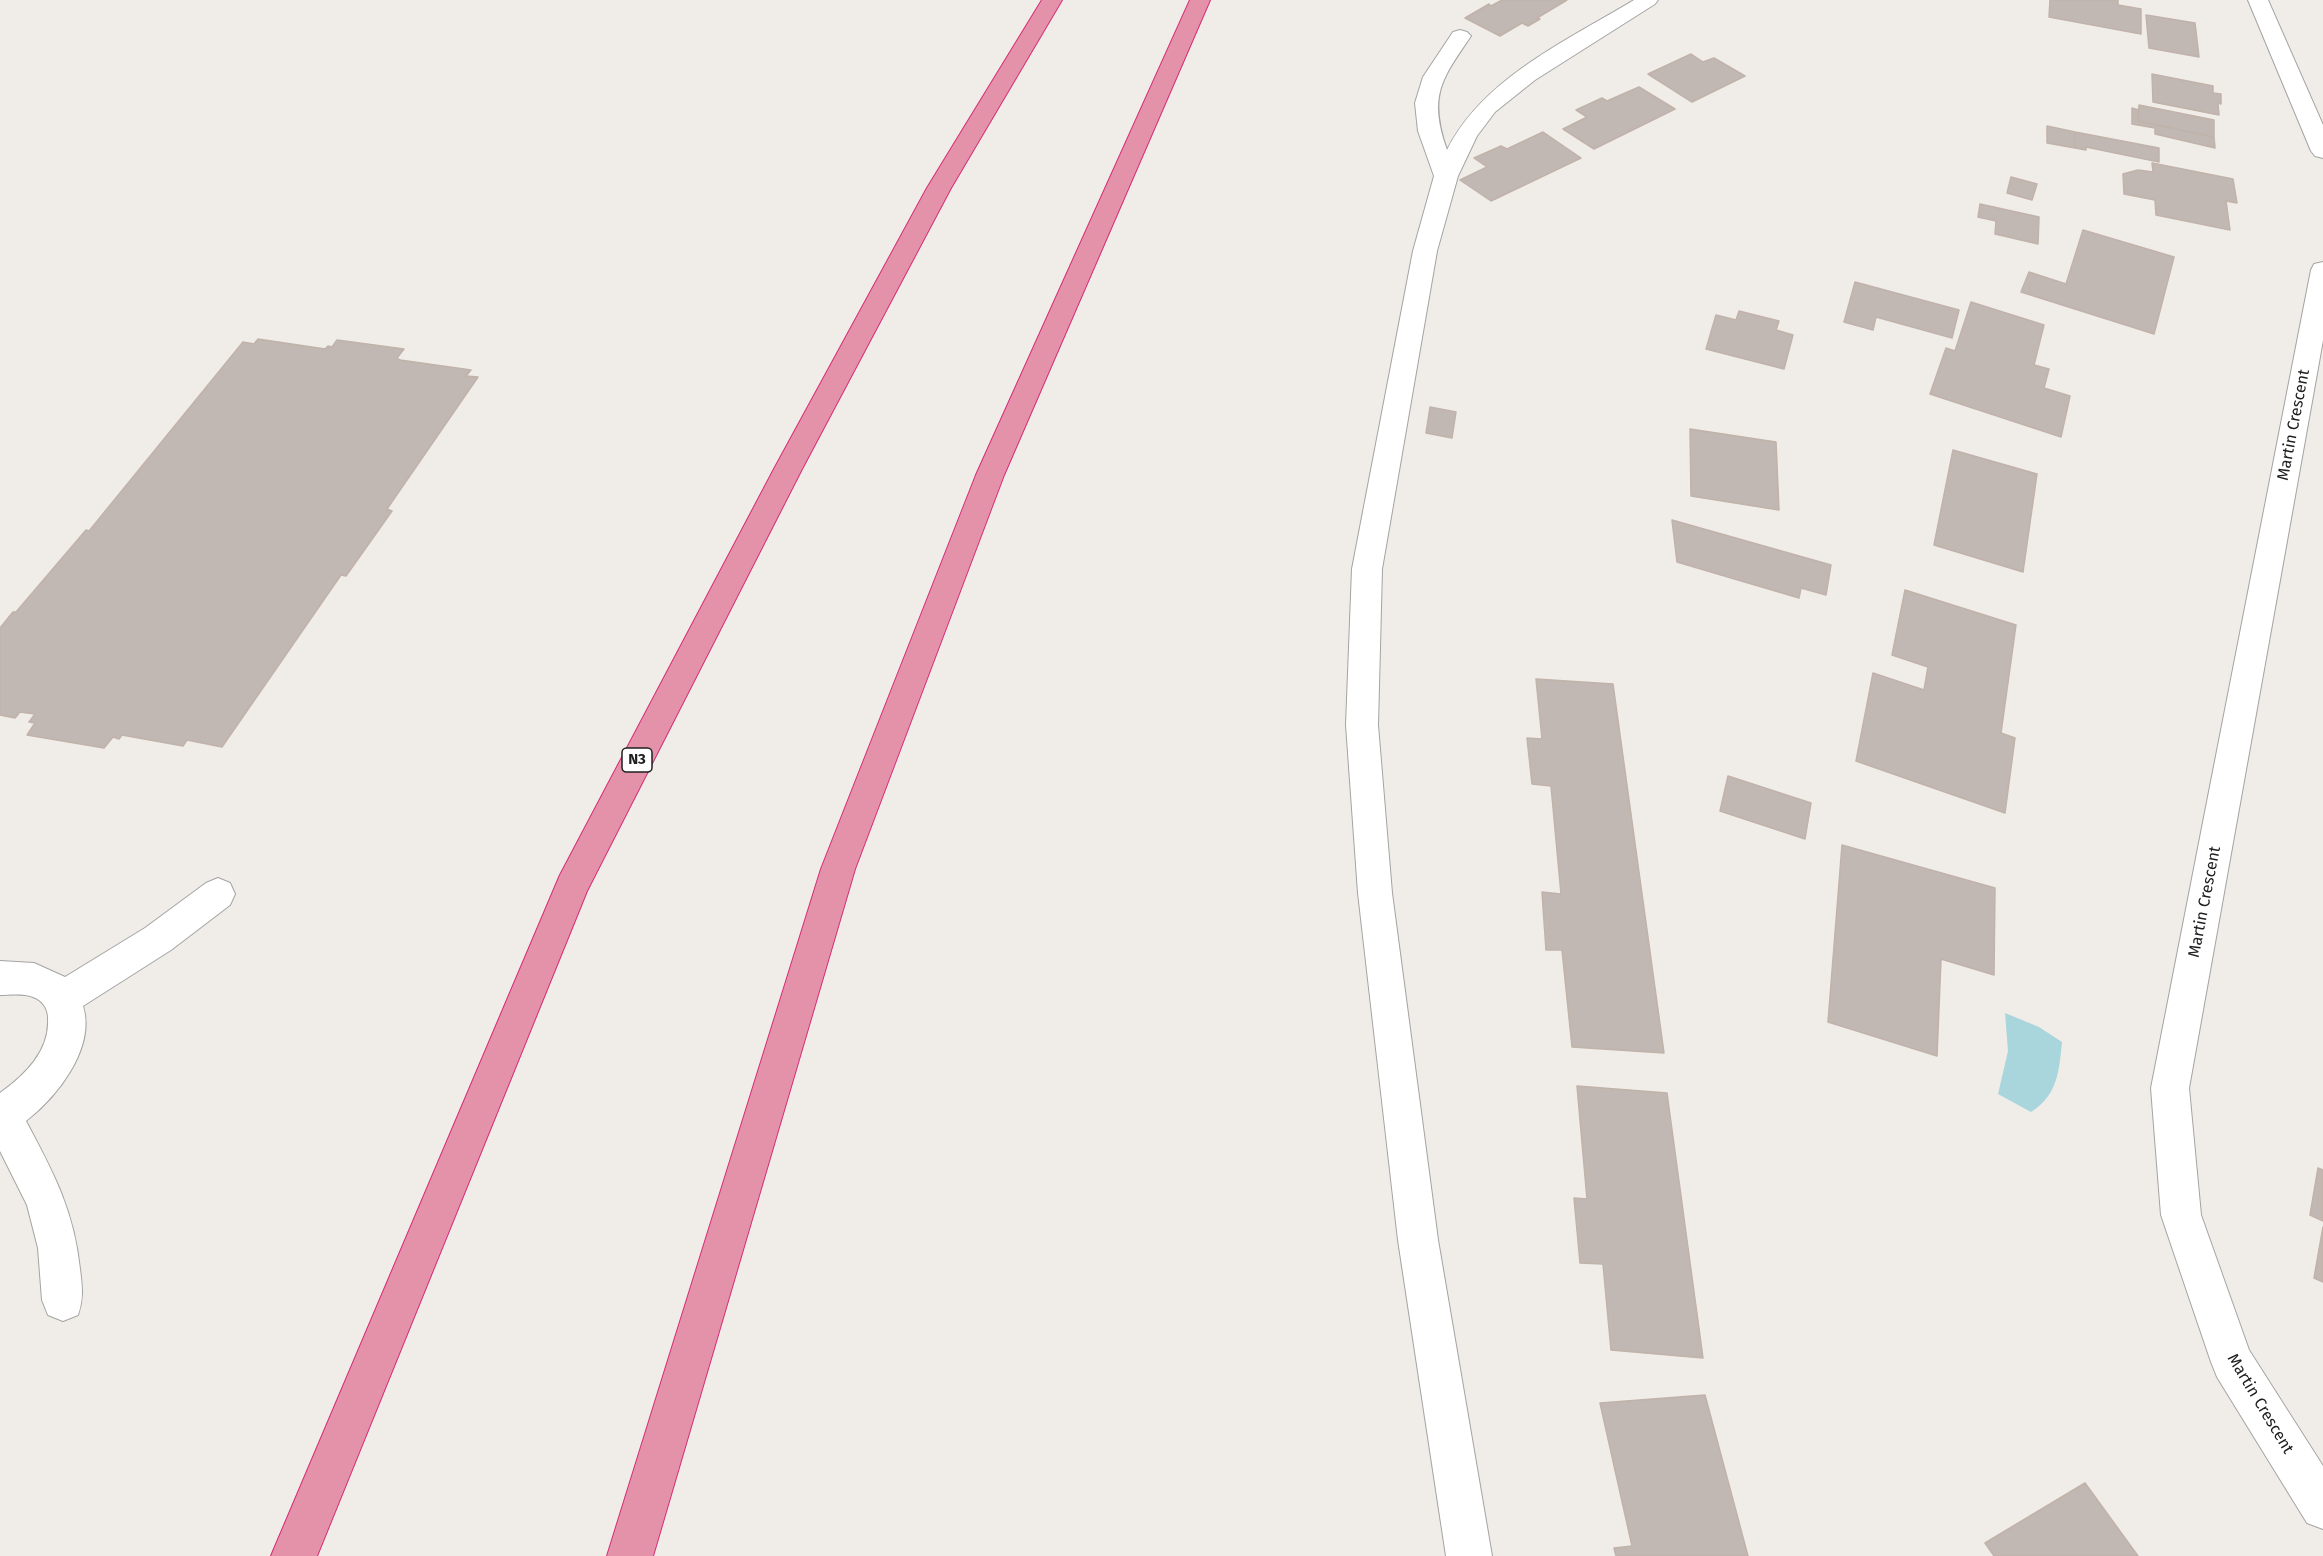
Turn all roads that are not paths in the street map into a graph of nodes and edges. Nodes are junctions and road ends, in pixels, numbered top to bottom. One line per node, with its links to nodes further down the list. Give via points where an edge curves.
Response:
1 (1052, 0): 15 (highway, N3, via 939,188 572,886)
2 (1200, 0): 16 (highway, via 990,475 838,869)
3 (1648, 0): 7 (street, via 1527,75 1487,107 1466,135)
4 (2258, 0): 6 (street)
5 (1460, 36): 7 (street, via 1437,70 1426,102 1430,129)
6 (2323, 151)
7 (1446, 176): 17 (street, via 1425,251 1366,569 1362,725 1375,892 1417,1228)
8 (2323, 270): 14 (street, Martin Crescent, via 2170,1088 2181,1215 2232,1362)
9 (218, 894): 11 (street, via 158,939)
10 (0, 978): 11 (street, via 26,977 48,984)
11 (61, 999): 12 (street, via 68,1018 64,1043 51,1070 30,1094)
12 (1, 1116): 13 (street, via 46,1200 58,1248)
13 (63, 1300)
14 (2323, 1507)
15 (294, 1556)
16 (630, 1556)
17 (1469, 1556)

